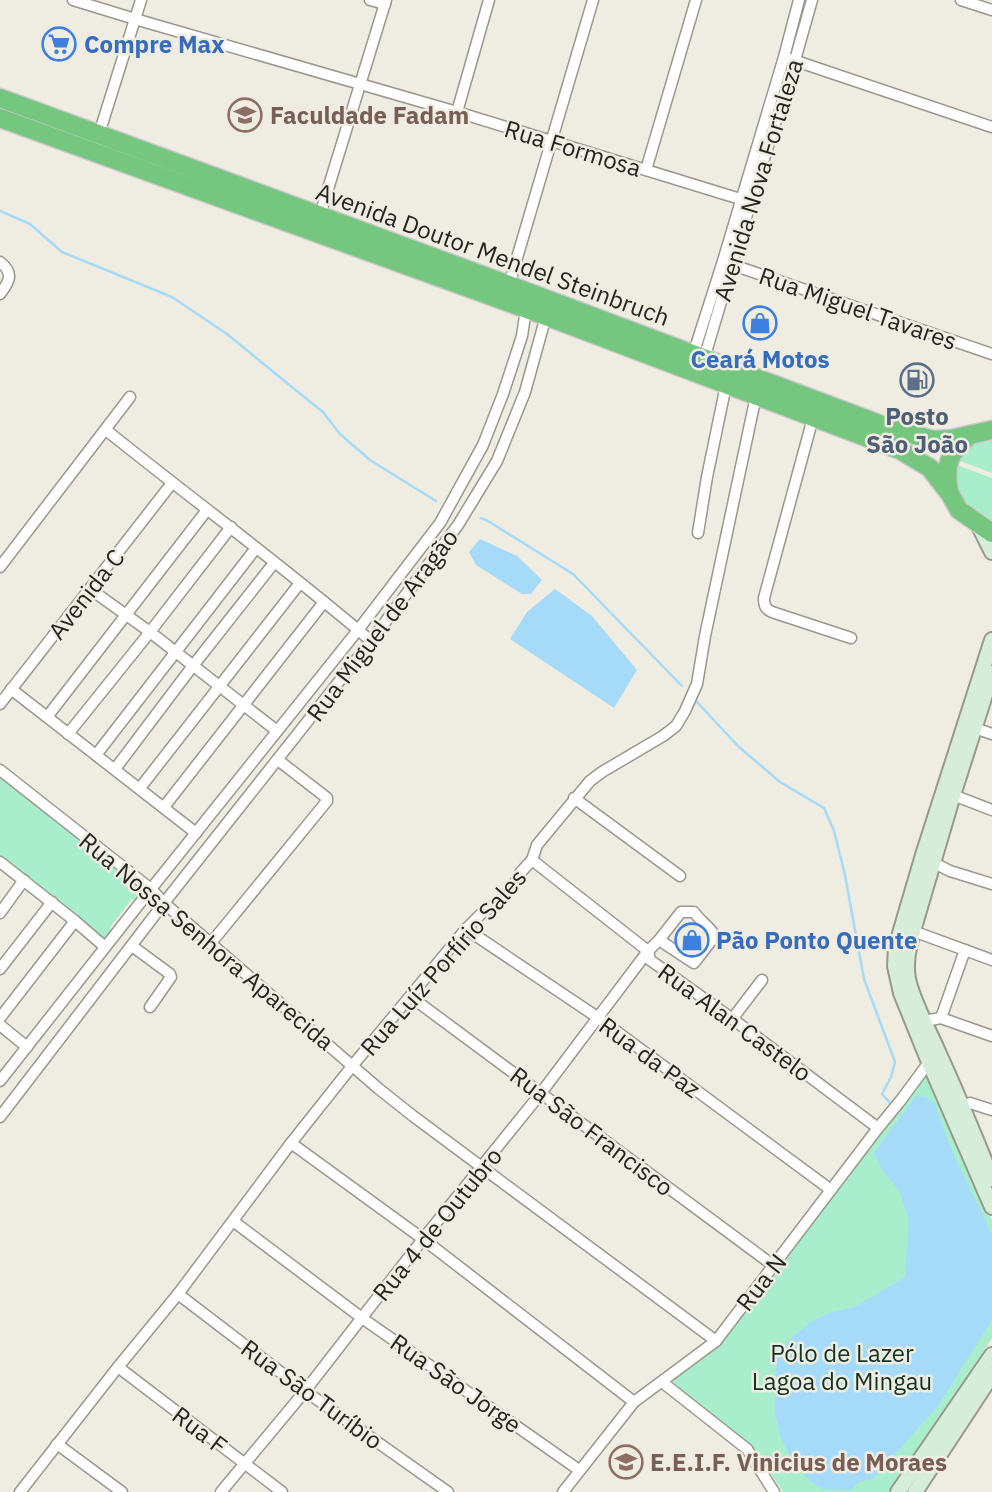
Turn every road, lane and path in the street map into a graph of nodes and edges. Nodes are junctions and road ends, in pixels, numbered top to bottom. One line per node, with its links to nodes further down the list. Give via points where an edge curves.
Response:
1 (73, 0): 12 (street, Rua Formosa)
2 (141, 0): 12 (street)
3 (370, 0): 10 (street)
4 (489, 0): 17 (street)
5 (593, 0): 21 (street)
6 (696, 0): 22 (street)
7 (799, 0): 13 (street, Avenida Nova Fortaleza)
8 (812, 0): 14 (street, Avenida Nova Fortaleza)
9 (961, 0): 11 (street)
10 (385, 2): 15 (street)
11 (992, 10)
12 (135, 19): 15 (street, Rua Formosa); 20 (street)
13 (784, 57): 14 (street); 23 (street, Avenida Nova Fortaleza)
14 (795, 60): 19 (street); 23 (street, Avenida Nova Fortaleza)
15 (361, 85): 17 (street, Rua Formosa); 24 (street)
16 (0, 98): 20 (highway, Avenida Doutor Mendel Steinbruch)
17 (457, 112): 21 (street, Rua Formosa)
18 (0, 118): 29 (highway, Avenida Doutor Mendel Steinbruch)
19 (992, 127)
20 (99, 134): 24 (highway, Avenida Doutor Mendel Steinbruch)
21 (552, 142): 22 (street, Rua Formosa); 27 (street)
22 (646, 170): 23 (street, Rua Formosa)
23 (746, 201): 26 (street, Avenida Nova Fortaleza)
24 (320, 215): 27 (highway, Avenida Doutor Mendel Steinbruch)
25 (0, 262): 28 (street, via 10,274)
26 (728, 263): 31 (street, Rua Miguel Tavares); 32 (street, Avenida Nova Fortaleza)
27 (509, 285): 32 (highway, Avenida Doutor Mendel Steinbruch)
28 (0, 293)
29 (526, 309): 30 (highway, Avenida Doutor Mendel Steinbruch); 43 (street, Rua Miguel de Aragão, via 522,336 483,445)
30 (546, 316): 33 (highway, Avenida Doutor Mendel Steinbruch); 46 (street, Rua Miguel de Aragão, via 525,392 497,461)
31 (992, 354)
32 (699, 357): 39 (highway, Avenida Doutor Mendel Steinbruch, via 887,428 933,439)
33 (726, 385): 34 (highway, Avenida Doutor Mendel Steinbruch); 47 (street)
34 (756, 396): 36 (highway, Avenida Doutor Mendel Steinbruch); 79 (street, Rua Luíz Porfírio Sales, via 696,684 685,711 676,726 602,772)
35 (130, 397): 37 (street)
36 (813, 418): 41 (highway, Avenida Doutor Mendel Steinbruch, via 901,450 930,468); 58 (street, via 764,605 772,612)
37 (106, 430): 40 (street); 50 (street)
38 (992, 430): 39 (highway, Avenida Doutor Mendel Steinbruch)
39 (972, 434): 41 (highway, via 949,459)
40 (172, 483): 42 (street); 53 (street, Avenida C)
41 (950, 494): 45 (highway, Avenida Doutor Mendel Steinbruch, via 959,510)
42 (207, 510): 44 (street); 55 (street)
43 (440, 523): 46 (street); 56 (street, Rua Miguel de Aragão)
44 (231, 527): 48 (street); 57 (street)
45 (985, 528): 49 (street)
46 (453, 532): 60 (street, Rua Miguel de Aragão)
47 (698, 533)
48 (256, 548): 51 (street); 61 (street)
49 (992, 552)
50 (2, 562)
51 (274, 562): 52 (street); 62 (street)
52 (300, 583): 54 (street); 64 (street)
53 (90, 589): 55 (street); 65 (street, Avenida C)
54 (324, 602): 56 (street); 67 (street)
55 (125, 615): 57 (street); 68 (street)
56 (358, 630): 60 (street); 70 (street, Rua Miguel de Aragão)
57 (150, 632): 61 (street); 71 (street)
58 (851, 638)
59 (992, 640): 69 (street)
60 (371, 641): 74 (street, Rua Miguel de Aragão)
61 (174, 653): 62 (street); 73 (street)
62 (192, 667): 64 (street); 75 (street)
63 (992, 673): 69 (street)
64 (219, 688): 67 (street); 77 (street)
65 (11, 689): 66 (street, Avenida C); 68 (street)
66 (0, 704)
67 (243, 706): 70 (street); 80 (street)
68 (47, 717): 71 (street)
69 (970, 726): 72 (street); 78 (street); 83 (street)
70 (277, 731): 82 (street, Rua Miguel de Aragão)
71 (68, 734): 73 (street)
72 (992, 734)
73 (96, 755): 75 (street)
74 (278, 760): 92 (street, Rua Miguel de Aragão); 98 (street, via 327,800)
75 (115, 769): 77 (street)
76 (0, 770): 90 (street, Rua Nossa Senhora Aparecida)
77 (140, 789): 80 (street)
78 (953, 796): 81 (street); 83 (street)
79 (575, 799): 84 (street, Rua Luíz Porfírio Sales, via 537,845); 86 (street)
80 (164, 807): 82 (street)
81 (992, 810)
82 (197, 833): 90 (street, Rua Miguel de Aragão)
83 (928, 859): 89 (street); 96 (street); 112 (street, via 895,957 901,993)
84 (532, 860): 95 (street, Rua Luíz Porfírio Sales, via 501,900); 102 (street, Rua Alan Castelo)
85 (4, 865): 87 (street); 88 (street)
86 (680, 876)
87 (0, 878)
88 (24, 880): 91 (street); 93 (street)
89 (992, 884)
90 (151, 889): 92 (street, Rua Nossa Senhora Aparecida); 100 (street, Rua Miguel de Aragão)
91 (52, 902): 94 (street); 104 (street)
92 (164, 903): 98 (street, Rua Nossa Senhora Aparecida); 99 (street, Rua Miguel de Aragão)
93 (0, 913)
94 (75, 921): 100 (street); 109 (street)
95 (466, 929): 106 (street, Rua Luíz Porfírio Sales); 108 (street, Rua da Paz)
96 (913, 931): 101 (street); 112 (street, via 907,965)
97 (659, 940): 97 (street, Rua 4 de Outubro, via 681,912 690,911 715,936 694,963); 102 (street, Rua 4 de Outubro)
98 (211, 943): 117 (street, Rua Nossa Senhora Aparecida)
99 (132, 946): 107 (street, via 171,977); 122 (street, Rua Miguel de Aragão)
100 (105, 947): 115 (street, Rua Miguel de Aragão)
101 (965, 950): 103 (street); 110 (street)
102 (648, 951): 108 (street, Rua 4 de Outubro); 111 (street, Rua Alan Castelo, via 650,960)
103 (992, 960)
104 (0, 970)
105 (762, 980): 111 (street)
106 (411, 997): 117 (street, Rua Luíz Porfírio Sales); 119 (street, Rua São Francisco)
107 (150, 1007)
108 (597, 1017): 119 (street, Rua 4 de Outubro); 127 (street, Rua da Paz)
109 (0, 1018)
110 (941, 1018): 112 (street); 114 (street)
111 (734, 1020): 123 (street, Rua Alan Castelo)
112 (918, 1021): 116 (street)
113 (0, 1026): 115 (street)
114 (992, 1036)
115 (27, 1047): 118 (street, Rua Miguel de Aragão)
116 (933, 1056): 120 (street); 123 (street, Rua N)
117 (353, 1065): 124 (street, Rua Luíz Porfírio Sales); 125 (street, Rua Nossa Senhora Aparecida)
118 (0, 1082)
119 (541, 1093): 125 (street, Rua 4 de Outubro); 131 (street, Rua São Francisco)
120 (956, 1107): 121 (street, via 970,1103); 126 (street); 128 (street)
121 (992, 1110)
122 (0, 1117)
123 (878, 1128): 127 (street, Rua N)
124 (291, 1143): 129 (street, Rua Luíz Porfírio Sales); 130 (street)
125 (482, 1166): 130 (street, Rua 4 de Outubro); 134 (street, Rua Nossa Senhora Aparecida)
126 (992, 1179)
127 (831, 1190): 131 (street, Rua N)
128 (992, 1207)
129 (233, 1220): 132 (street, Rua Luíz Porfírio Sales); 133 (street, Rua São Jorge)
130 (423, 1239): 133 (street, Rua 4 de Outubro); 139 (street)
131 (774, 1266): 134 (street, Rua N)
132 (178, 1294): 136 (street, Rua Luíz Porfírio Sales); 138 (street, Rua São Turíbio)
133 (362, 1318): 138 (street, Rua 4 de Outubro); 142 (street, Rua São Jorge)
134 (716, 1341): 137 (street, Rua N)
135 (990, 1366): 150 (street); 151 (street)
136 (118, 1367): 140 (street, Rua Luíz Porfírio Sales); 141 (street, Rua F)
137 (662, 1382): 139 (street, Rua N); 149 (street, via 747,1448)
138 (305, 1391): 141 (street, Rua 4 de Outubro); 147 (street, Rua São Turíbio)
139 (634, 1402): 142 (street, Rua N)
140 (57, 1444): 143 (street, Rua Luíz Porfírio Sales); 144 (street)
141 (244, 1464): 145 (street, Rua 4 de Outubro); 146 (street, Rua F)
142 (579, 1469): 148 (street, Rua N)
143 (20, 1492)
144 (122, 1492)
145 (221, 1492)
146 (282, 1492)
147 (447, 1492)
148 (563, 1492)
149 (774, 1492)
150 (898, 1492)
151 (915, 1492)

